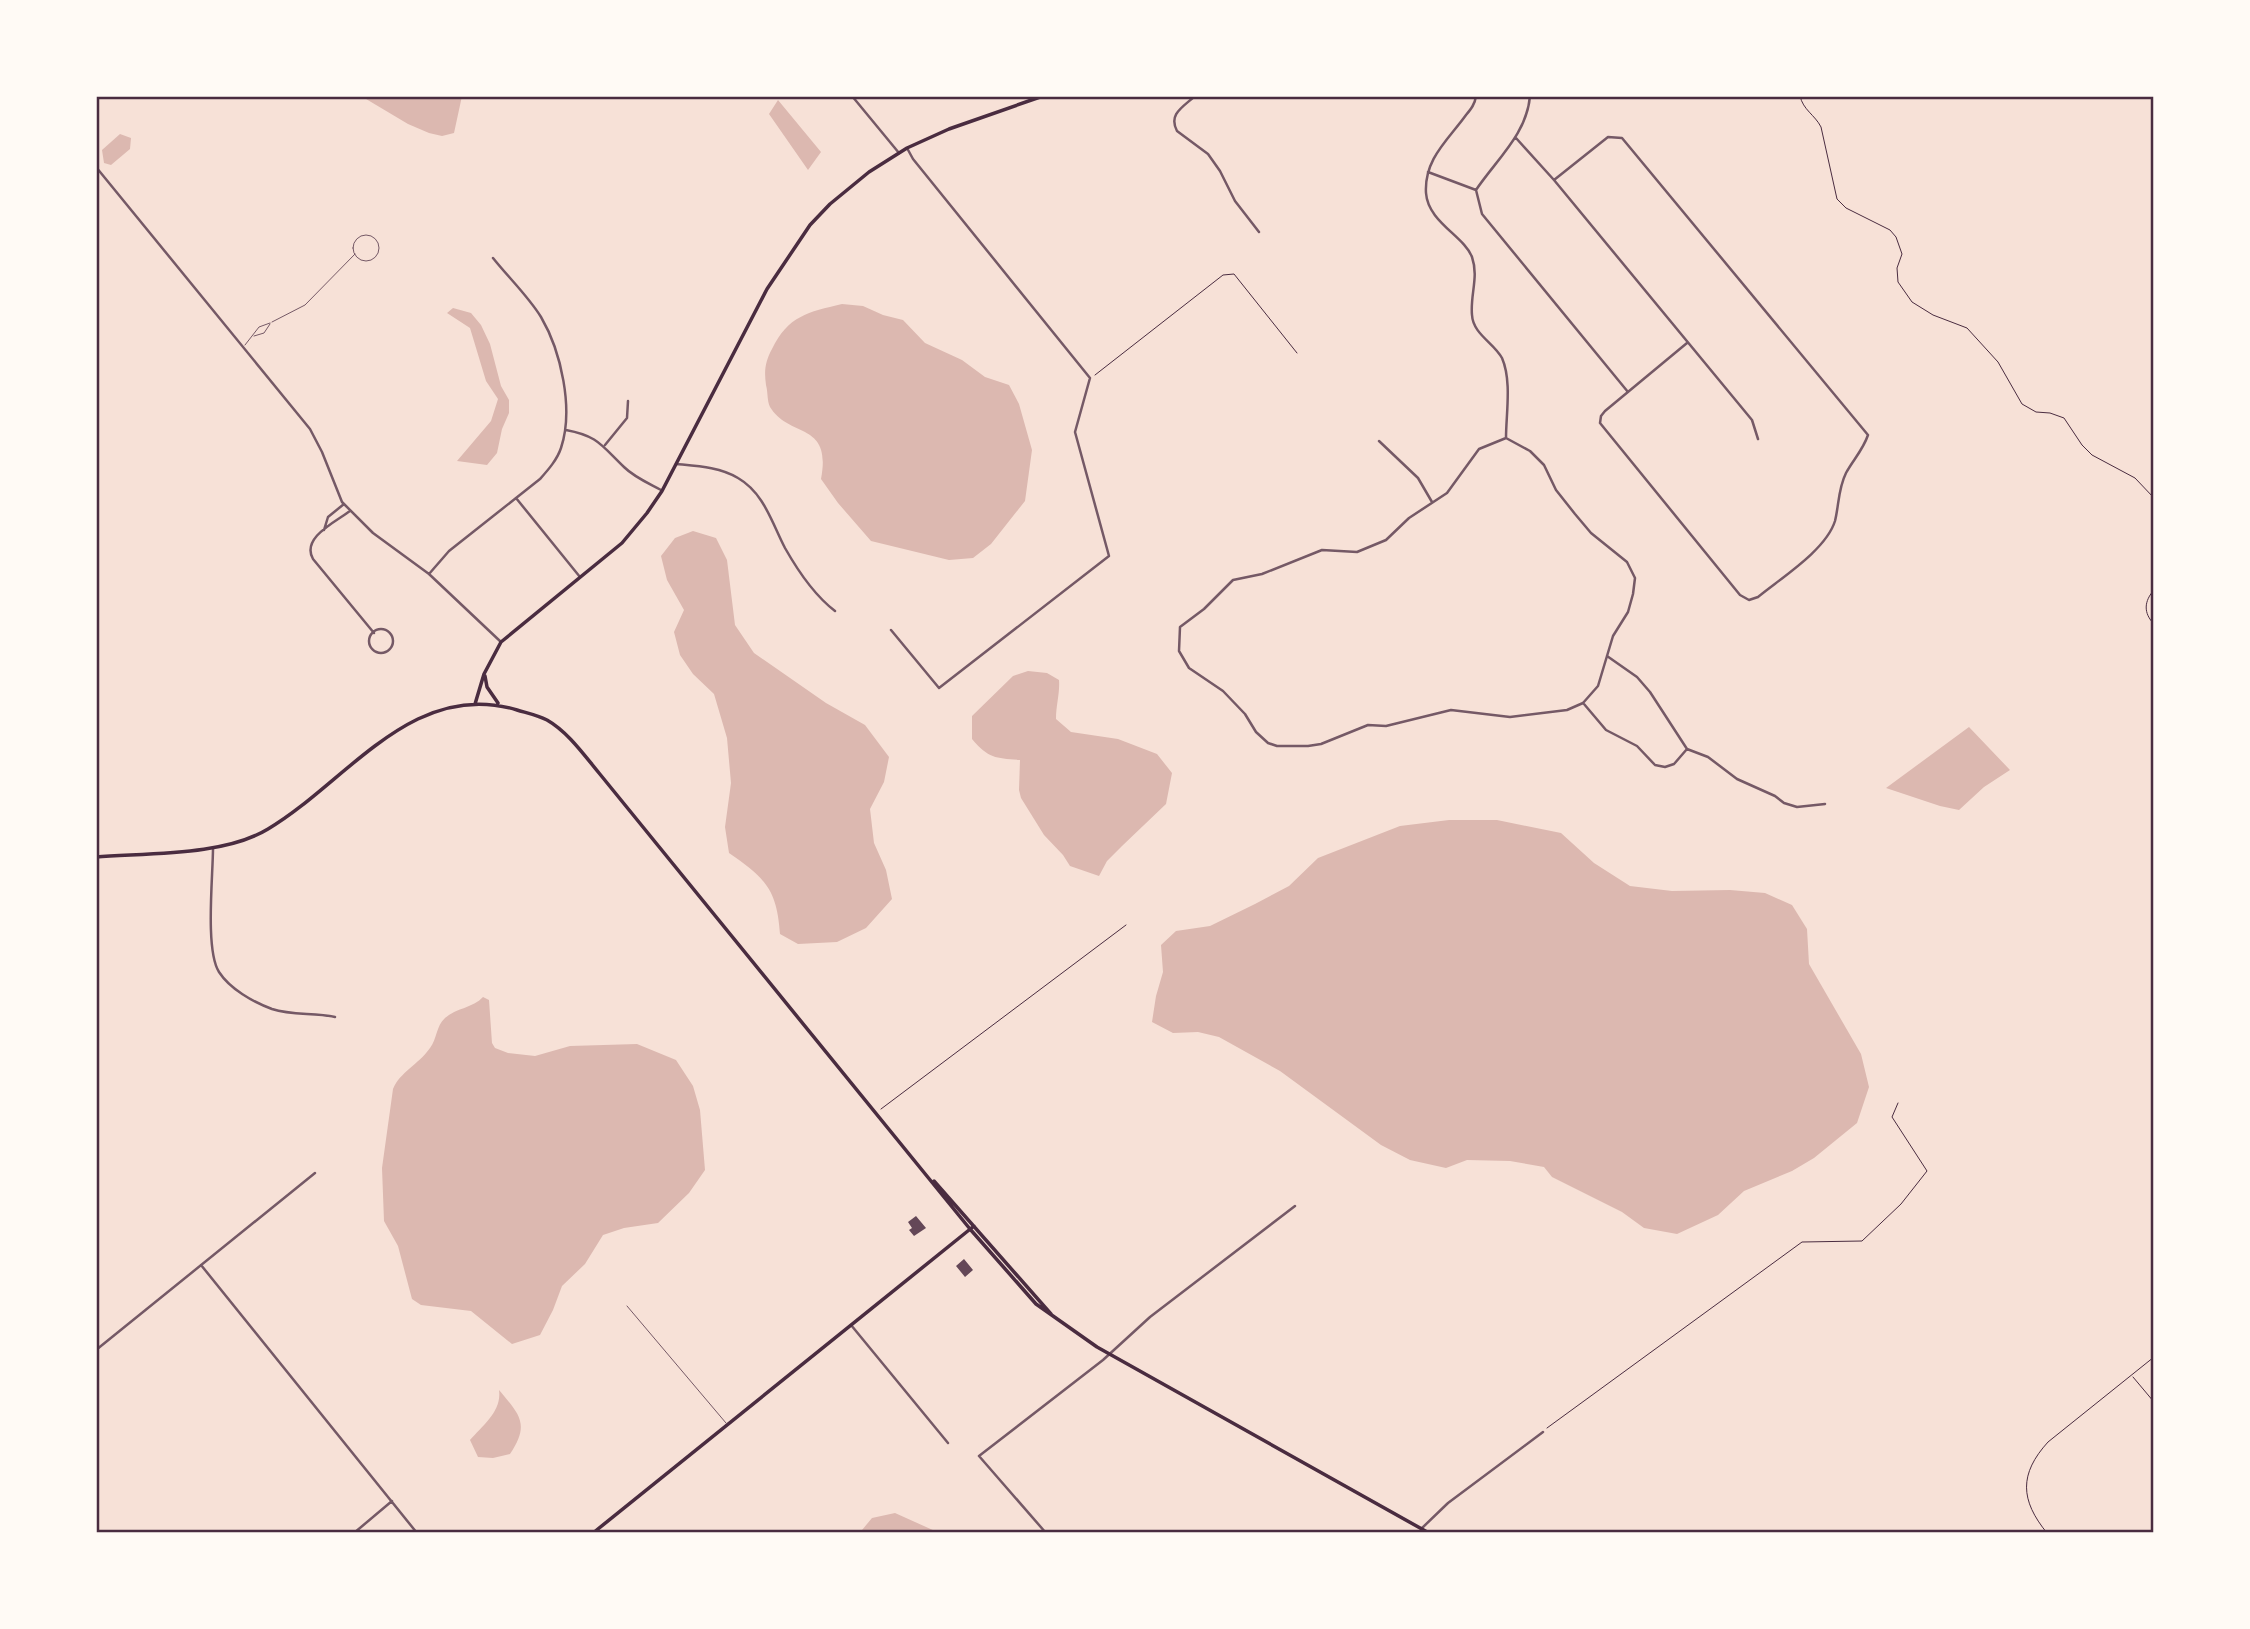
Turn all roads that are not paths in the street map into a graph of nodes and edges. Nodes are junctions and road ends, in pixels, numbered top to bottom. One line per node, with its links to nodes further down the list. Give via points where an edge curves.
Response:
1 (852, 96): 8 (street)
2 (1043, 96): 7 (main road)
3 (1195, 96): 13 (street, via 1174,116 1174,126 1208,154)
4 (1476, 96): 10 (street, via 1438,148)
5 (1530, 96): 6 (street)
6 (1516, 138): 11 (street); 12 (street)
7 (907, 148): 8 (main road); 37 (street, via 1090,378 1075,432 1109,556 939,688)
8 (899, 152): 27 (main road, via 830,204 803,235 767,289)
9 (96, 167): 19 (street)
10 (1428, 172): 12 (street); 23 (street, via 1426,195 1437,218 1471,254 1476,277 1472,317 1501,357 1506,377)
11 (1554, 180): 18 (street); 20 (street, via 1608,137 1622,138 1868,435 1846,473 1826,540 1758,597 1749,600 1740,595 1601,426 1603,413)
12 (1476, 190): 20 (street, via 1482,214)
13 (1259, 232)
14 (355, 254): 14 (lane, via 355,241 362,236 377,240 379,248 373,259 361,260); 16 (lane, via 305,305)
15 (493, 258): 22 (street, via 552,336 561,369)
16 (272, 322): 17 (lane, via 264,333); 17 (lane, via 259,327)
17 (254, 336): 19 (lane)
18 (1687, 342): 20 (street); 24 (street, via 1752,420)
19 (244, 346): 31 (street, via 310,429)
20 (1628, 392)
21 (628, 401): 26 (street, via 627,418)
22 (566, 430): 26 (street, via 585,433); 29 (street, via 552,466)
23 (1506, 438): 30 (street, via 1479,449 1447,494); 40 (street, via 1544,465 1556,490 1591,533 1627,562 1634,578 1633,594)
24 (1758, 439)
25 (1379, 441): 30 (street, via 1418,478)
26 (605, 445): 28 (street, via 632,474)
27 (676, 464): 28 (main road); 36 (street, via 708,467 752,488 801,573)
28 (662, 491): 35 (main road, via 622,543)
29 (516, 498): 34 (street, via 449,551); 35 (street)
30 (1432, 502): 42 (street, via 1374,546 1357,552 1322,550 1262,574 1233,580 1180,627 1180,651 1189,668 1223,691 1256,732 1277,746 1312,746 1368,725 1386,726 1451,710 1510,717 1567,710)
31 (344, 504): 32 (street); 33 (street, via 328,517)
32 (349, 511): 33 (street); 34 (street)
33 (324, 530): 38 (street, via 310,544 311,555)
34 (429, 574): 39 (street)
35 (580, 577): 39 (main road)
36 (835, 611)
37 (891, 630)
38 (374, 633): 38 (street, via 384,630 391,634 393,645 388,651 373,650)
39 (501, 642): 41 (main road)
40 (1607, 656): 42 (street, via 1598,686); 45 (street, via 1650,692)
41 (485, 674): 43 (main road); 44 (main road, via 487,687)
42 (1583, 703): 45 (street, via 1606,730 1637,746 1656,765 1674,764)
43 (475, 704): 44 (main road); 47 (main road, via 441,709 413,720 268,829 244,841)
44 (499, 705): 52 (main road, via 547,720 576,746)
45 (1687, 749): 46 (street, via 1784,803 1797,807)
46 (1825, 804)
47 (213, 848): 48 (main road); 49 (street, via 211,940 217,970 232,986 272,1009)
48 (96, 857)
49 (335, 1017)
50 (316, 1173): 53 (street)
51 (1294, 1206): 57 (street)
52 (972, 1227): 55 (main road); 57 (main road, via 1056,1319)
53 (201, 1265): 56 (street); 61 (street)
54 (627, 1306): 58 (lane)
55 (851, 1325): 58 (main road); 60 (street)
56 (96, 1350)
57 (1110, 1354): 62 (main road); 66 (street, via 979,1456)
58 (727, 1425): 65 (main road)
59 (1543, 1432): 62 (street, via 1448,1503)
60 (948, 1443)
61 (392, 1502): 63 (street); 64 (street)
62 (1421, 1529): 67 (main road)
63 (354, 1533)
64 (417, 1533)
65 (593, 1533)
66 (1046, 1533)
67 (1429, 1533)

